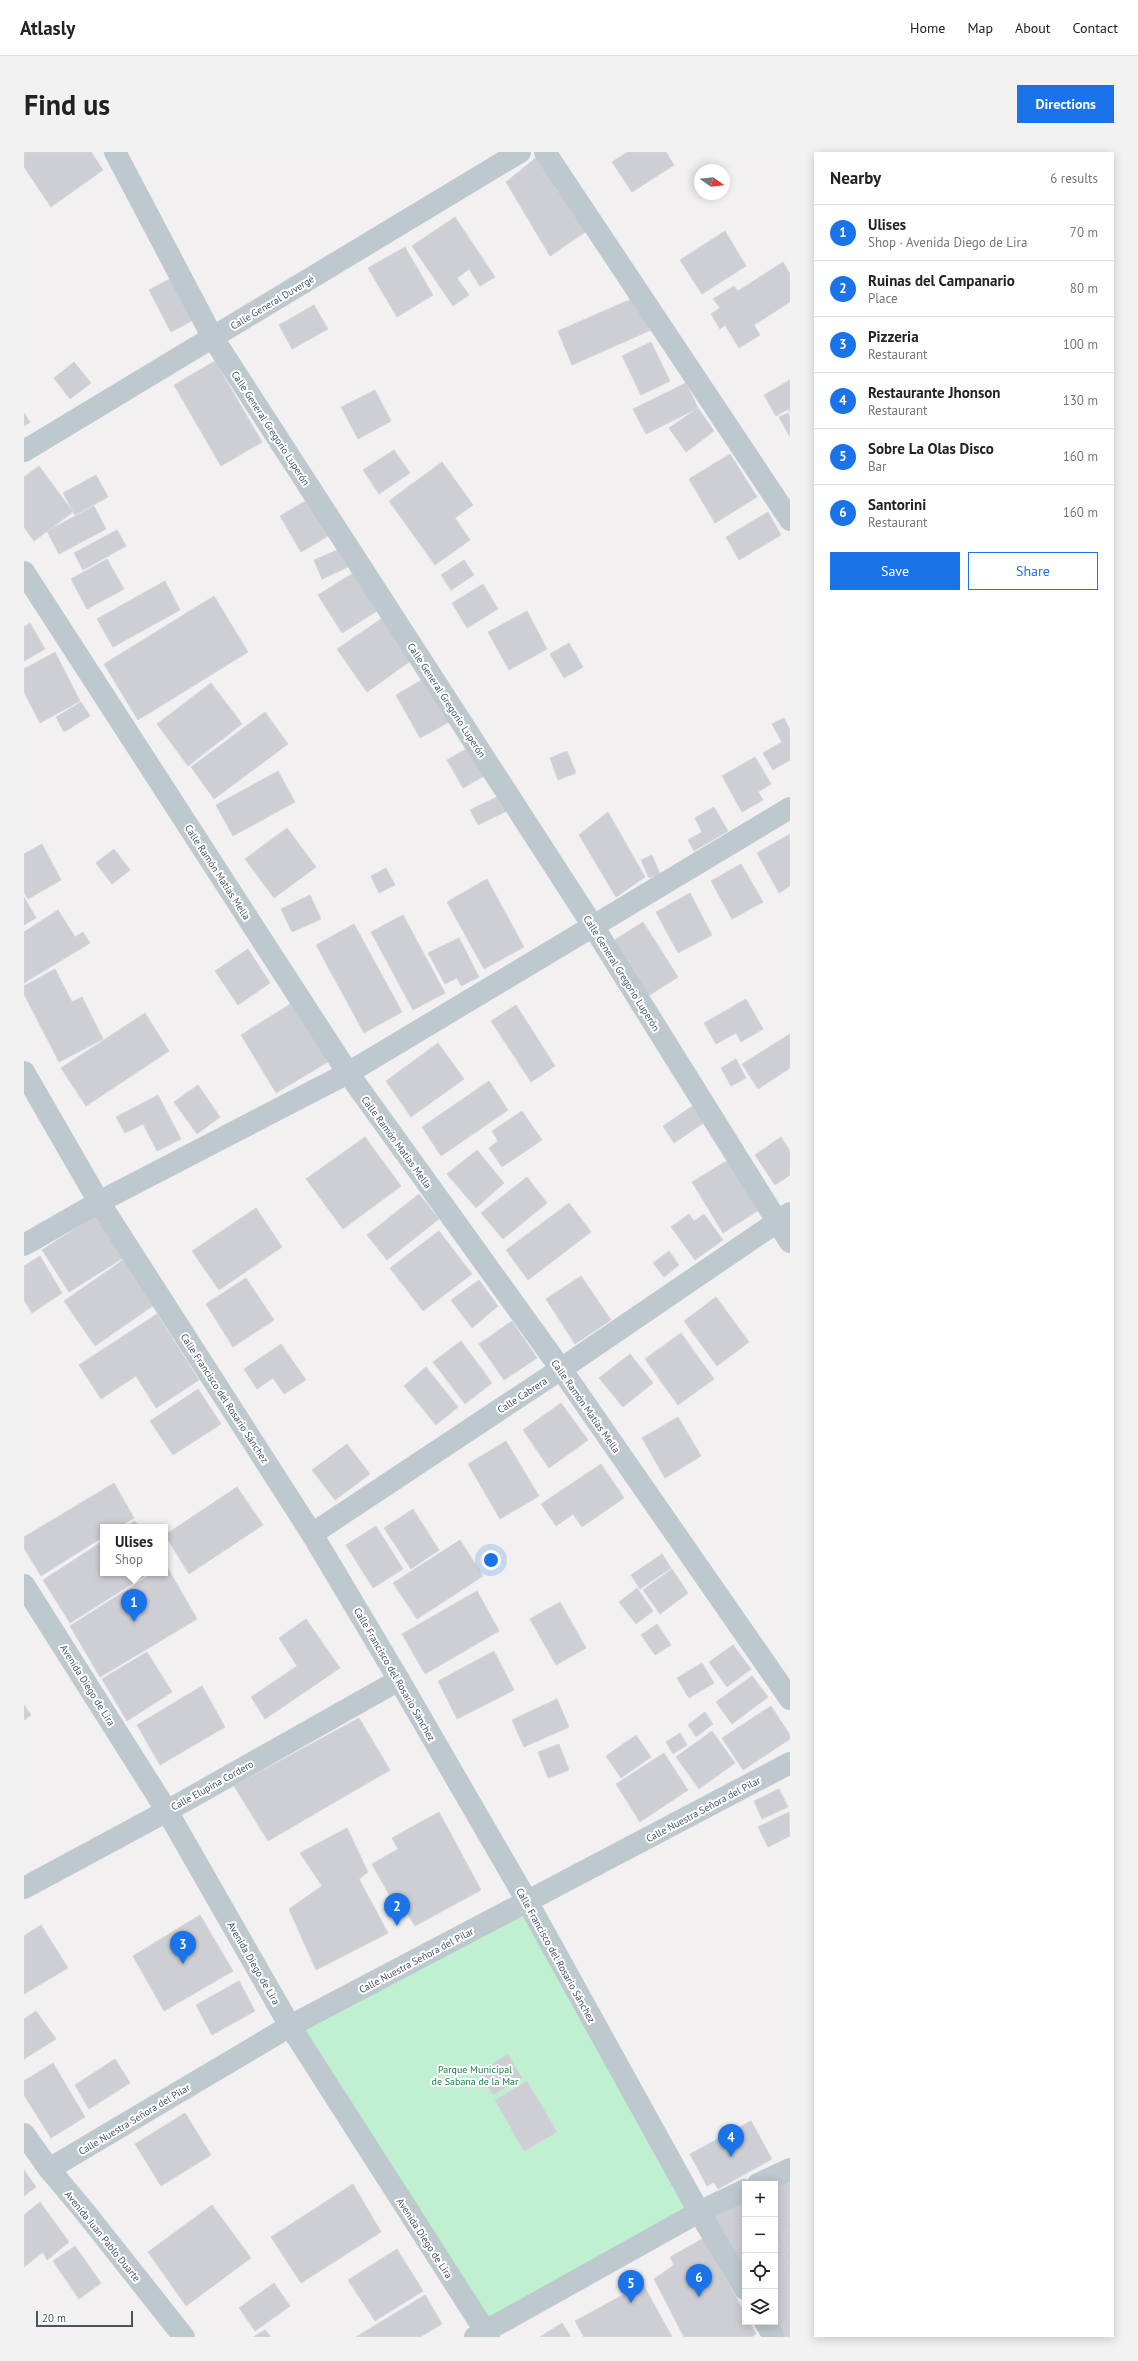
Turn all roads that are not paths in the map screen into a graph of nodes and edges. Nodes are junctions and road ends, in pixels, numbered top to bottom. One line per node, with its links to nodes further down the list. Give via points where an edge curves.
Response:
1 (115, 152): 4 (street, Calle General Gregorio Luperón)
2 (520, 152): 4 (street, Calle General Duvergé)
3 (545, 152): 6 (street)
4 (213, 338): 5 (street, Calle General Duvergé); 9 (street, Calle General Gregorio Luperón)
5 (24, 451)
6 (790, 520)
7 (24, 572): 11 (street, Calle Ramón Matías Mella)
8 (790, 808): 9 (street)
9 (593, 926): 11 (street); 13 (street, Calle General Gregorio Luperón)
10 (24, 1072): 12 (street, Calle Francisco del Rosario Sánchez)
11 (348, 1073): 12 (street); 16 (street, Calle Ramón Matías Mella)
12 (99, 1202): 15 (street); 17 (street, Calle Francisco del Rosario Sánchez)
13 (784, 1218): 14 (street, Calle General Gregorio Luperón); 16 (street, Calle Cabrera)
14 (790, 1242)
15 (24, 1245)
16 (561, 1369): 17 (street, Calle Cabrera); 20 (street, Calle Ramón Matías Mella)
17 (312, 1534): 19 (street, Calle Francisco del Rosario Sánchez)
18 (24, 1585): 22 (street, Avenida Diego de Lira)
19 (399, 1680): 22 (street, Calle Elupina Cordero); 24 (street, Calle Francisco del Rosario Sánchez)
20 (790, 1699)
21 (790, 1763): 24 (street, Calle Nuestra Señora del Pilar)
22 (167, 1811): 23 (street, Calle Elupina Cordero); 25 (street, Avenida Diego de Lira)
23 (24, 1888)
24 (527, 1901): 25 (street, Calle Nuestra Señora del Pilar); 31 (street, Calle Francisco del Rosario Sánchez)
25 (290, 2026): 28 (street, Calle Nuestra Señora del Pilar); 34 (street, Avenida Diego de Lira)
26 (24, 2134): 28 (street, Avenida Juan Pablo Duarte)
27 (790, 2169): 29 (street)
28 (49, 2170): 35 (street, Avenida Juan Pablo Duarte, via 86,2212)
29 (764, 2181)
30 (742, 2191): 31 (street)
31 (699, 2212): 32 (street, Calle Francisco del Rosario Sánchez); 34 (street)
32 (742, 2284)
33 (767, 2325): 36 (street)
34 (483, 2335)
35 (184, 2337)
36 (774, 2337)

